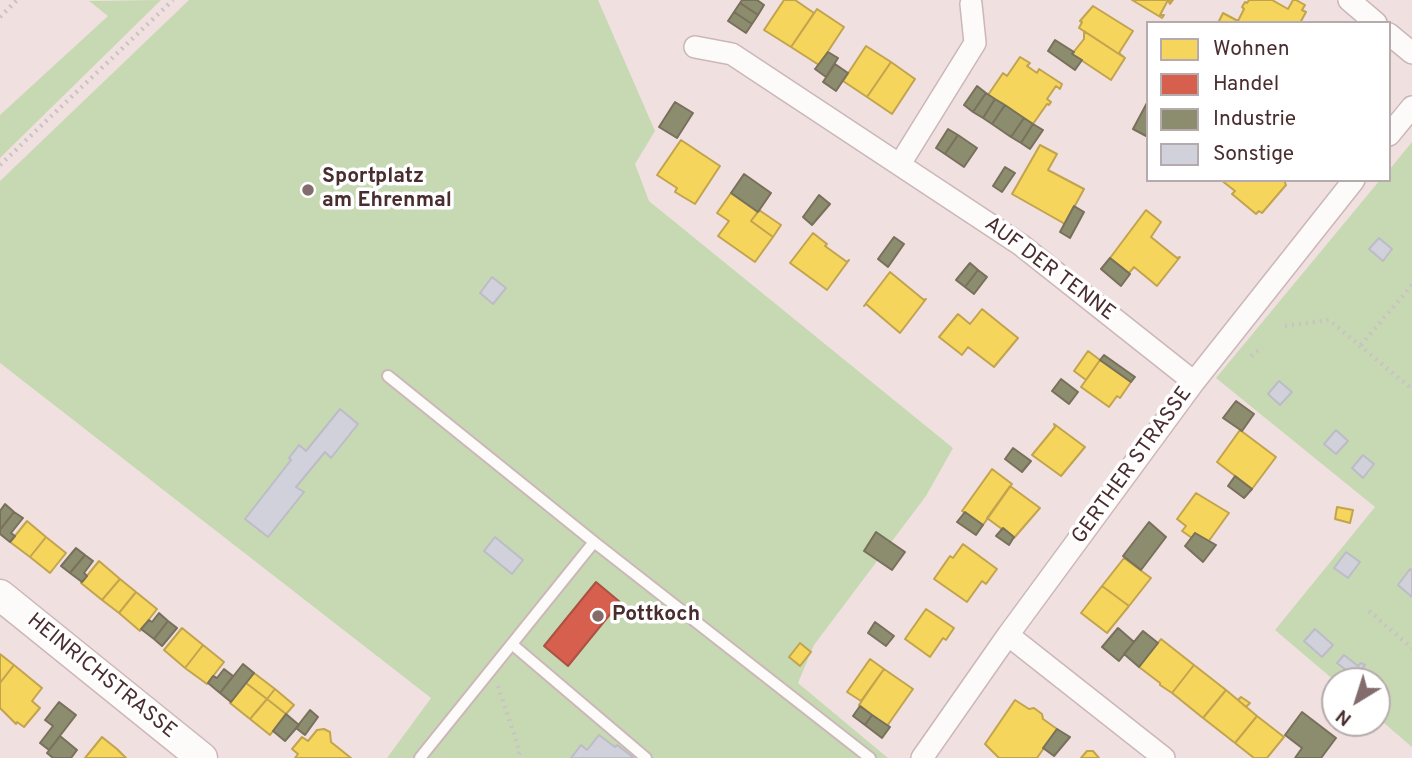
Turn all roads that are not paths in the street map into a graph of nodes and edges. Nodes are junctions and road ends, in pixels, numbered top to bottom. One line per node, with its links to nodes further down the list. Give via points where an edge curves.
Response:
1 (1349, 0): 3 (street)
2 (971, 4): 9 (street, via 975,43)
3 (1374, 21)
4 (1391, 36): 6 (street)
5 (695, 47): 9 (street, AUF DER TENNE, via 732,54)
6 (1412, 53)
7 (1412, 107): 8 (street)
8 (1391, 133)
9 (900, 164): 12 (street, AUF DER TENNE, via 1021,245)
10 (1352, 182): 12 (street, GERTHER STRASSE)
11 (388, 376): 13 (lane)
12 (1194, 382): 15 (street, GERTHER STRASSE)
13 (594, 542): 16 (lane); 20 (lane)
14 (0, 596): 17 (street, HEINRICHSTRASSE)
15 (1008, 635): 21 (street, GERTHER STRASSE); 22 (street)
16 (513, 645): 18 (lane); 19 (lane)
17 (202, 758)
18 (420, 758)
19 (646, 758)
20 (870, 758)
21 (922, 758)
22 (1164, 758)

